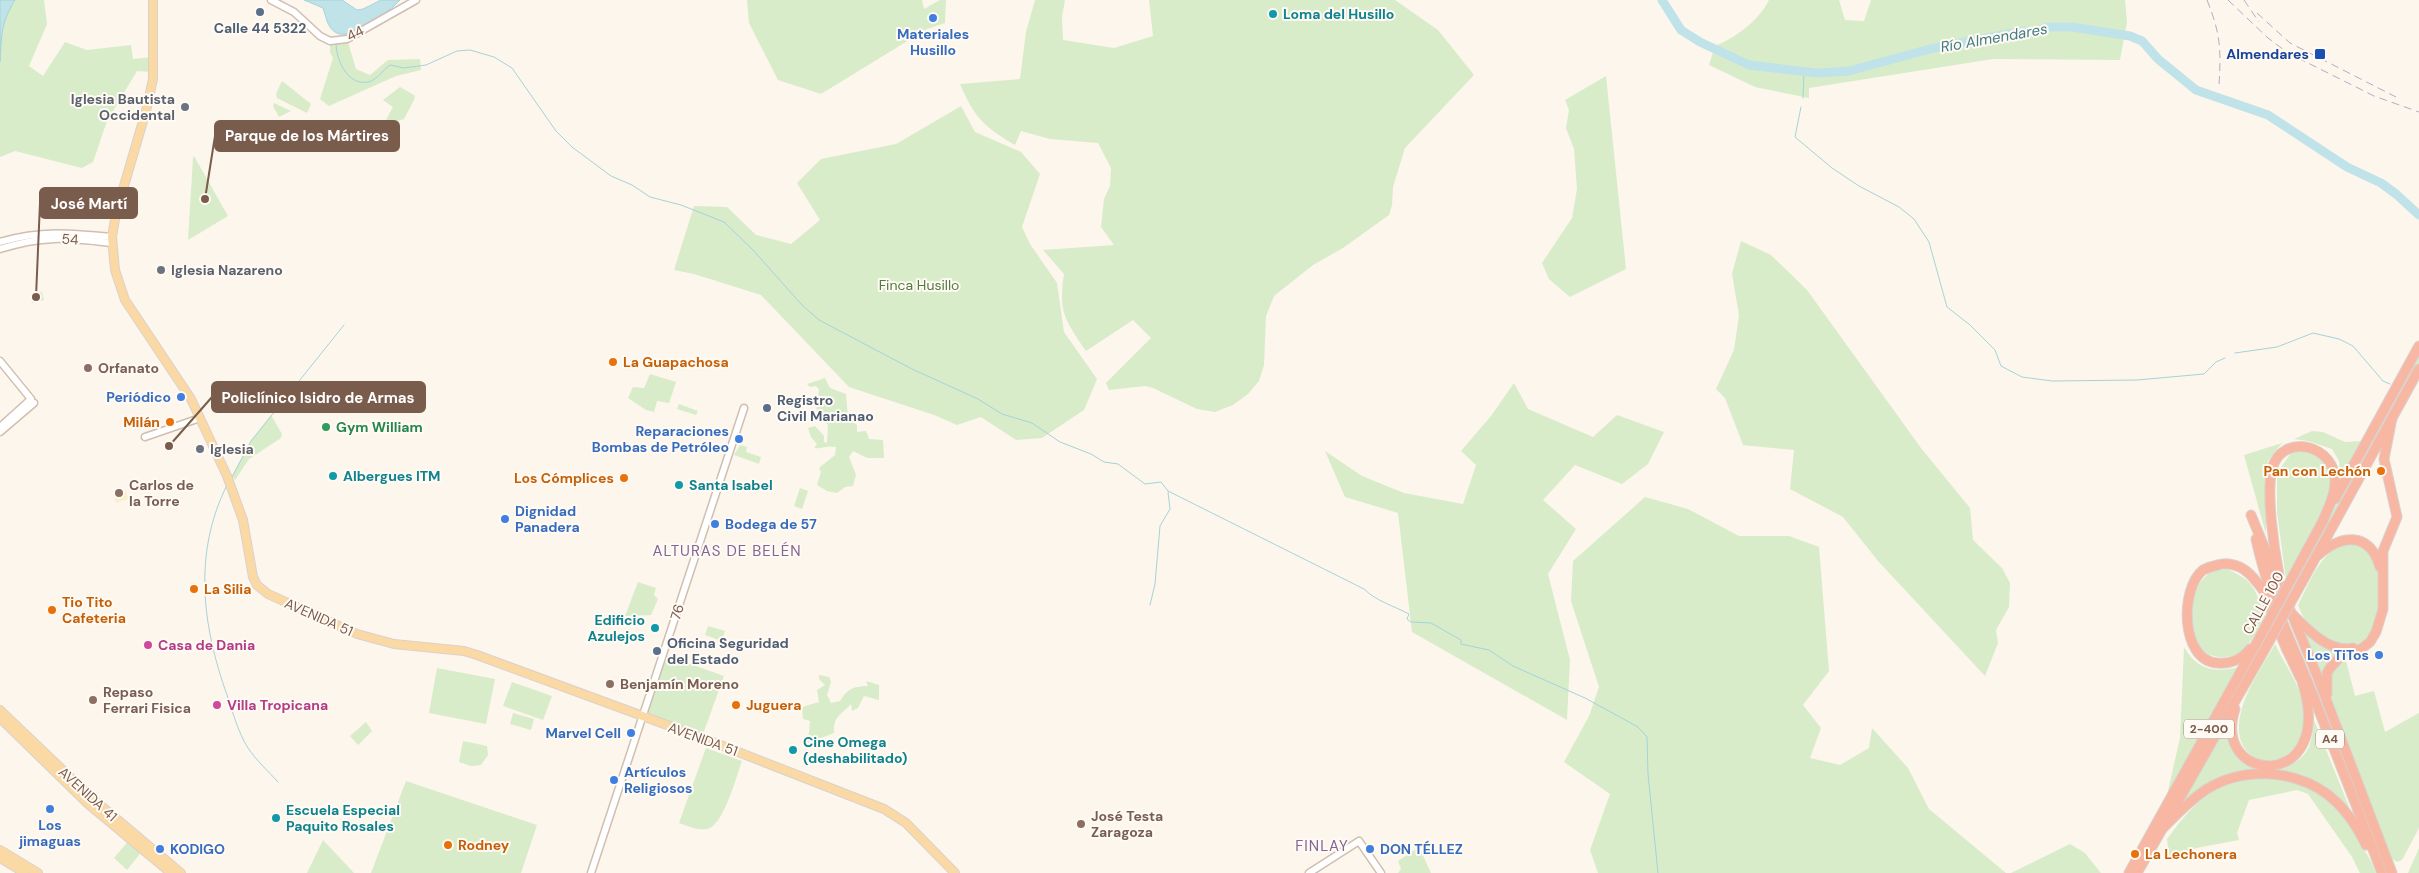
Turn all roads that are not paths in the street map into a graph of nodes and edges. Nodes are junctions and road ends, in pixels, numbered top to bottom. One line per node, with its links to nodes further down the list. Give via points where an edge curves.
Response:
1 (153, 0): 4 (main road, AVENIDA 51, via 152,88 122,189)
2 (416, 0): 3 (street, 44, via 347,39 330,41)
3 (280, 3)
4 (112, 240): 5 (street, 54, via 63,232 39,233); 6 (street, 54, via 62,237); 12 (main road, AVENIDA 51, via 114,270 122,295 191,399)
5 (0, 242)
6 (0, 248)
7 (2419, 346): 17 (highway, CALLE 100 / 2-400)
8 (0, 361): 10 (street)
9 (2419, 369): 13 (highway, CALLE 100 / 2-400)
10 (32, 401): 14 (street); 15 (street)
11 (744, 408): 30 (street, 76)
12 (200, 418): 16 (street); 30 (main road, AVENIDA 51, via 227,476 245,526 253,577 268,594 364,636 394,644 477,655)
13 (2392, 418): 18 (highway, CALLE 100 / 2-400); 29 (highway, via 2384,459 2396,517 2383,551 2383,609 2370,642 2341,656 2327,673)
14 (0, 427)
15 (0, 432)
16 (145, 437)
17 (2322, 523): 20 (highway, via 2334,492 2334,470 2319,451 2305,447 2290,448 2279,456 2272,470 2273,530); 24 (highway, CALLE 100 / 2-400, bridge)
18 (2316, 556): 23 (highway, via 2330,545 2348,539 2372,549 2382,574 2381,607 2373,632 2365,643 2345,650 2331,646 2313,634); 26 (highway, CALLE 100 / 2-400, bridge)
19 (2263, 569): 20 (highway, A4, via 2251,515); 21 (highway, A4); 22 (highway, A4)
20 (2282, 593): 23 (highway, A4)
21 (2264, 594): 22 (highway); 24 (highway, via 2246,571 2236,565 2221,564 2204,570 2196,578 2189,608 2188,627 2194,649 2212,662 2237,661); 25 (highway, A4)
22 (2275, 606): 28 (highway, A4)
23 (2289, 612): 29 (highway, A4)
24 (2261, 635): 43 (highway, CALLE 100 / 2-400)
25 (2301, 679): 26 (highway, via 2308,704 2306,736 2302,748 2290,761 2275,767 2255,764 2238,749 2231,727); 28 (highway, A4)
26 (2240, 695): 32 (highway, CALLE 100 / 2-400)
27 (0, 710): 38 (main road, AVENIDA 41, via 87,793)
28 (2319, 710): 45 (highway, A4)
29 (2330, 710): 46 (highway, A4)
30 (642, 717): 39 (street, 76); 40 (main road, AVENIDA 51, via 884,809 910,827)
31 (0, 718): 37 (main road, AVENIDA 41, via 88,804)
32 (2162, 831): 44 (highway, CALLE 100 / 2-400); 45 (highway, via 2206,789 2223,781 2258,774 2283,775 2326,794 2342,808)
33 (0, 850): 36 (main road)
34 (0, 858): 35 (main road)
35 (25, 873)
36 (38, 873)
37 (171, 873)
38 (181, 873)
39 (592, 873)
40 (955, 873)
41 (1309, 873): 42 (street, via 1359,841)
42 (1381, 873)
43 (2129, 873)
44 (2137, 873)
45 (2382, 873)
46 (2392, 873)

